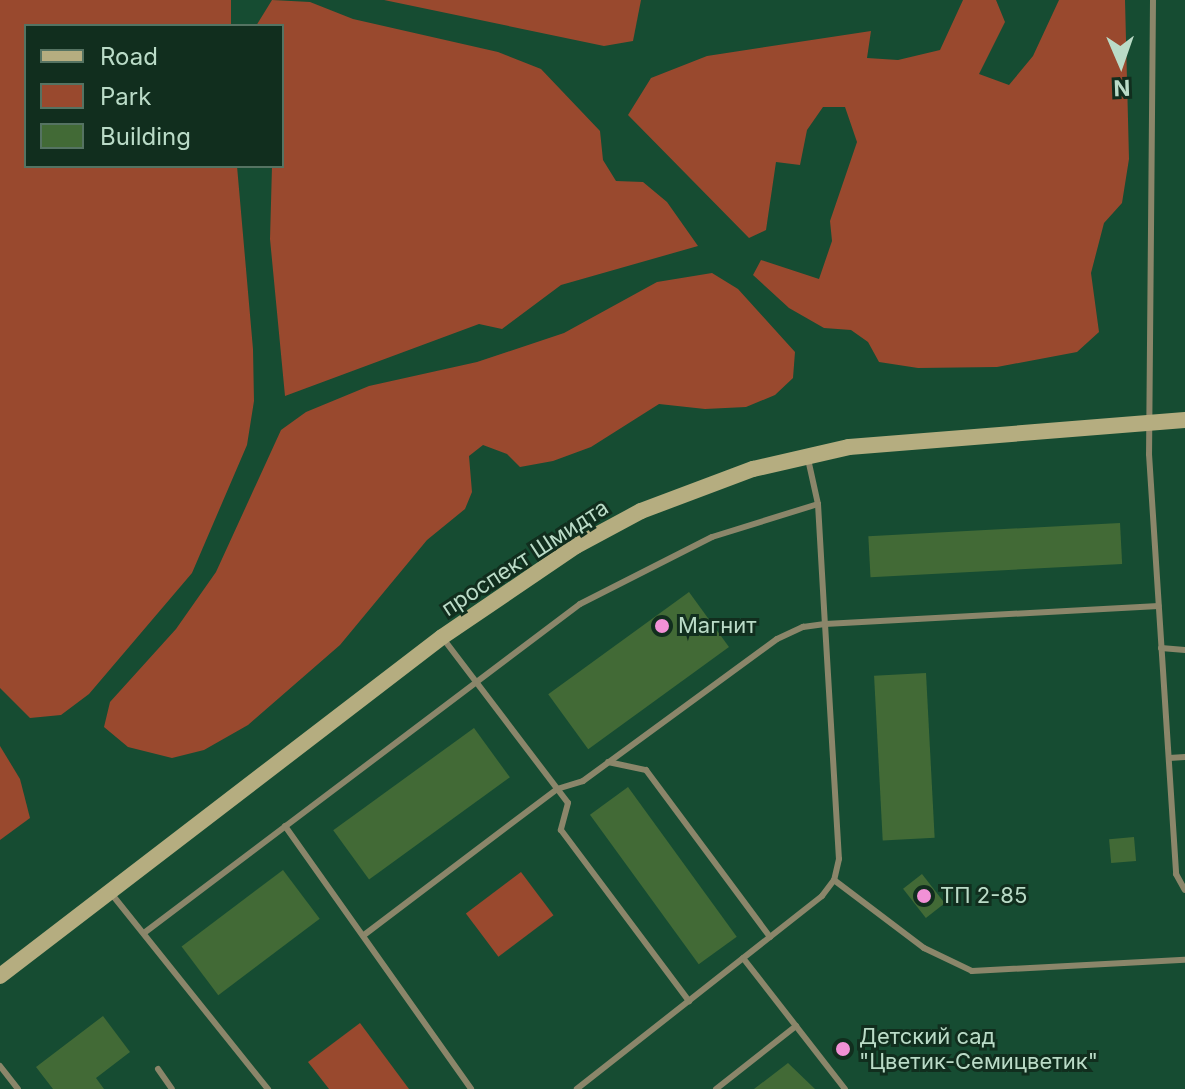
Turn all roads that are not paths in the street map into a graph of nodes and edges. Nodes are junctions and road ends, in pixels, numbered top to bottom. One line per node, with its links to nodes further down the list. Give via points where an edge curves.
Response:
1 (1153, 0): 3 (lane)
2 (1182, 421): 3 (main road, проспект Шмидта)
3 (1148, 423): 4 (main road, проспект Шмидта, via 899,441); 6 (lane)
4 (807, 455): 5 (lane); 8 (main road, проспект Шмидта, via 641,511 576,546)
5 (818, 504): 7 (lane); 11 (lane, via 712,537 636,572 580,604)
6 (1159, 606): 7 (lane); 9 (lane)
7 (825, 624): 14 (lane, via 790,631); 17 (lane, via 839,859)
8 (442, 637): 11 (lane); 19 (main road, проспект Шмидта)
9 (1161, 648): 10 (lane); 13 (lane)
10 (1185, 650)
11 (475, 680): 15 (lane); 16 (lane)
12 (1185, 757): 13 (lane)
13 (1169, 758): 18 (lane, via 1176,874)
14 (608, 762): 15 (lane, via 583,781); 22 (lane, via 646,770)
15 (557, 789): 21 (lane); 26 (lane, via 568,803 561,830)
16 (285, 826): 20 (lane); 21 (lane)
17 (834, 880): 22 (lane); 24 (lane, via 924,948 972,971)
18 (1185, 890)
19 (110, 892): 20 (lane); 25 (main road, проспект Шмидта)
20 (144, 933): 32 (lane)
21 (364, 935): 33 (lane)
22 (770, 937): 23 (lane)
23 (743, 958): 26 (lane); 27 (lane)
24 (1185, 960)
25 (0, 976)
26 (689, 1001): 34 (lane)
27 (796, 1026): 35 (lane); 36 (lane)
28 (0, 1066): 30 (lane)
29 (158, 1069): 31 (lane)
30 (18, 1089)
31 (172, 1089)
32 (268, 1089)
33 (471, 1089)
34 (577, 1089)
35 (716, 1089)
36 (845, 1089)

